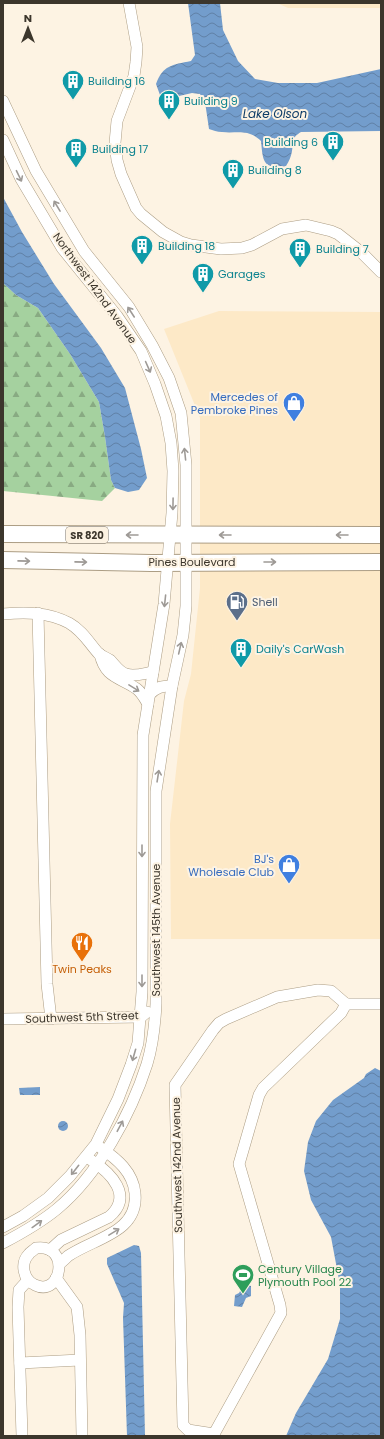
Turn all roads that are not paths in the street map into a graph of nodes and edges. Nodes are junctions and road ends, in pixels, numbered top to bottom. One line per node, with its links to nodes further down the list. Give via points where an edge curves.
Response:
1 (129, 3): 4 (street, via 137,58 134,76 115,133 117,160 136,208 163,232 186,244 220,249 242,248 282,229 306,225 331,231 361,252)
2 (3, 101): 7 (street, Northwest 142nd Avenue, one-way to 2, via 186,465 181,413 169,378 129,307 84,251 40,178)
3 (3, 140): 6 (street, Northwest 142nd Avenue, one-way to 6, via 21,179 62,248 117,316 141,351 166,416 171,443)
4 (381, 272)
5 (3, 534): 6 (highway, SR 820, one-way to 5)
6 (171, 535): 7 (highway, SR 820); 10 (street, Northwest 142nd Avenue)
7 (187, 535): 8 (highway, SR 820, one-way to 7); 11 (street, Northwest 142nd Avenue)
8 (381, 535)
9 (3, 560): 10 (highway, Pines Boulevard, one-way to 10)
10 (168, 562): 11 (highway, Pines Boulevard); 16 (street, Southwest 145th Avenue, one-way to 16)
11 (187, 562): 12 (highway, Pines Boulevard, one-way to 12); 17 (street, Southwest 145th Avenue, one-way to 11, via 183,635)
12 (380, 562)
13 (38, 613): 14 (street); 15 (street, via 47,614 80,630); 24 (street, via 47,984)
14 (3, 614)
15 (100, 654): 16 (street, via 126,674); 18 (street, one-way to 18, via 105,668 114,677 137,689)
16 (154, 672): 18 (street, Southwest 145th Avenue)
17 (172, 686): 18 (street, via 159,687); 19 (street, Southwest 145th Avenue, one-way to 17, via 156,791)
18 (149, 699): 22 (street, Southwest 145th Avenue, one-way to 22, via 143,735)
19 (156, 1004): 22 (street, Southwest 5th Street); 26 (street, Southwest 145th Avenue, one-way to 19, via 132,1102 147,1063)
20 (346, 1004): 21 (street); 37 (street, via 342,1013 263,1088 259,1095 239,1164 267,1256 280,1313); 37 (street, Southwest 142nd Avenue, via 331,991 318,990 277,996 226,1018 213,1030 175,1084 183,1426 188,1430)
21 (381, 1004)
22 (141, 1017): 24 (street, Southwest 5th Street); 25 (street, Southwest 145th Avenue, one-way to 25, via 138,1043 131,1065)
23 (3, 1019): 24 (street, Southwest 5th Street)
24 (51, 1019)
25 (96, 1144): 26 (street); 27 (street, Southwest 145th Avenue)
26 (106, 1151): 28 (street, Southwest 145th Avenue); 32 (street, one-way to 26, via 69,1256 117,1231 127,1223 132,1212 135,1202 133,1180 118,1160)
27 (86, 1156): 28 (street); 29 (street, Southwest 145th Avenue, one-way to 29, via 48,1198)
28 (97, 1164): 30 (street, Southwest 145th Avenue, one-way to 28, via 58,1209); 31 (street, via 116,1182 119,1189 119,1204 115,1212 61,1240)
29 (3, 1227)
30 (3, 1243)
31 (50, 1250): 32 (street); 34 (street, via 36,1248 29,1254 24,1261)
32 (59, 1264): 33 (street)
33 (56, 1278): 34 (street, via 46,1287 32,1285); 35 (street, via 77,1307)
34 (28, 1280): 36 (street, via 19,1290)
35 (80, 1360): 36 (street); 39 (street)
36 (20, 1363): 38 (street)
37 (214, 1435)
38 (22, 1436)
39 (82, 1436)

